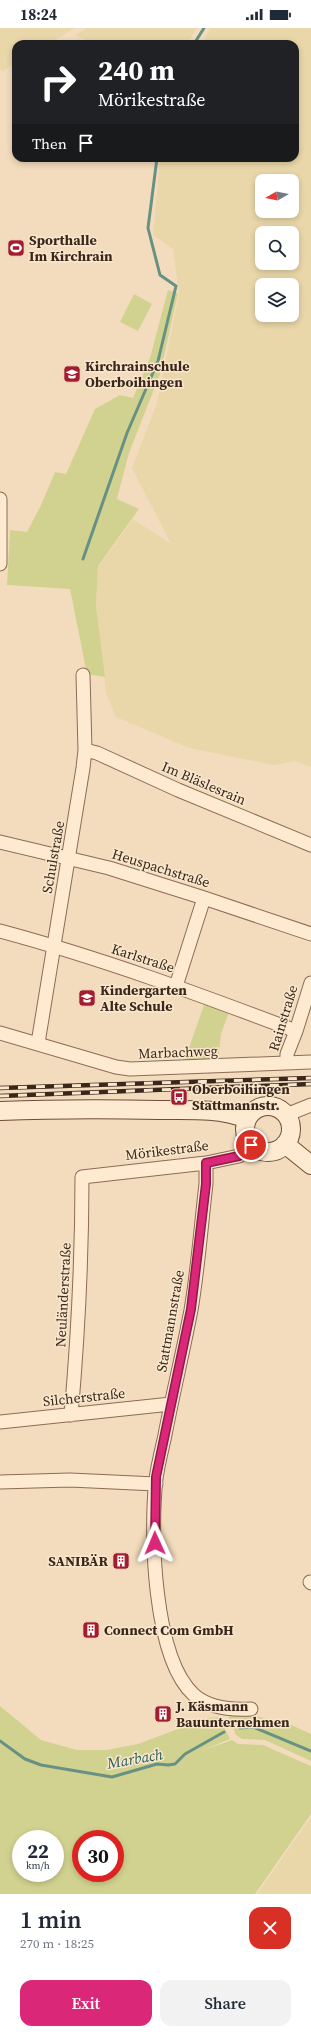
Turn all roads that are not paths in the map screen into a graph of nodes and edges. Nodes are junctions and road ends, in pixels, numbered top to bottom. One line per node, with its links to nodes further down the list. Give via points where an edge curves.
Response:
1 (0, 499): 2 (street)
2 (1, 531): 3 (street)
3 (0, 564)
4 (83, 675): 5 (street, Schulstraße)
5 (85, 750): 7 (street, Im Bläslesrain); 8 (street, Schulstraße)
6 (0, 842): 8 (street, Heuspachstraße)
7 (311, 845)
8 (69, 859): 9 (street, Heuspachstraße, via 109,868); 12 (street, Schulstraße)
9 (204, 898): 11 (street, Heuspachstraße); 14 (street)
10 (0, 931): 12 (street, Karlstraße)
11 (311, 934)
12 (54, 946): 14 (street, Karlstraße); 17 (street, Schulstraße)
13 (311, 983): 15 (street, Rainstraße)
14 (176, 986): 15 (street, Karlstraße)
15 (296, 1031): 19 (street, Rainstraße, via 287,1054)
16 (0, 1033): 17 (street, Marbachweg)
17 (44, 1045): 19 (street, Marbachweg, via 130,1069)
18 (311, 1062): 19 (street, Marbachweg)
19 (287, 1063)
20 (311, 1105): 22 (street)
21 (0, 1111): 23 (main road, via 198,1110 233,1113)
22 (286, 1115): 23 (main road, via 277,1108 264,1106 256,1109); 24 (main road, via 291,1130)
23 (247, 1119): 25 (main road, via 245,1133)
24 (285, 1144): 25 (main road, via 279,1149 266,1152); 27 (main road)
25 (251, 1145): 26 (street, Mörikestraße, via 239,1156)
26 (206, 1163): 28 (street, Mörikestraße); 29 (street, Stattmannstraße, via 206,1184 191,1309)
27 (311, 1165)
28 (82, 1177): 30 (street, Neuländerstraße, via 79,1324)
29 (171, 1404): 30 (street, Silcherstraße); 33 (street, Stattmannstraße)
30 (71, 1415): 31 (street, Silcherstraße)
31 (0, 1422)
32 (0, 1482): 33 (street, via 70,1480)
33 (156, 1484): 34 (street, Stattmannstraße, via 154,1530 158,1592 165,1639 172,1660 185,1685 195,1696 220,1707)
34 (252, 1709)

